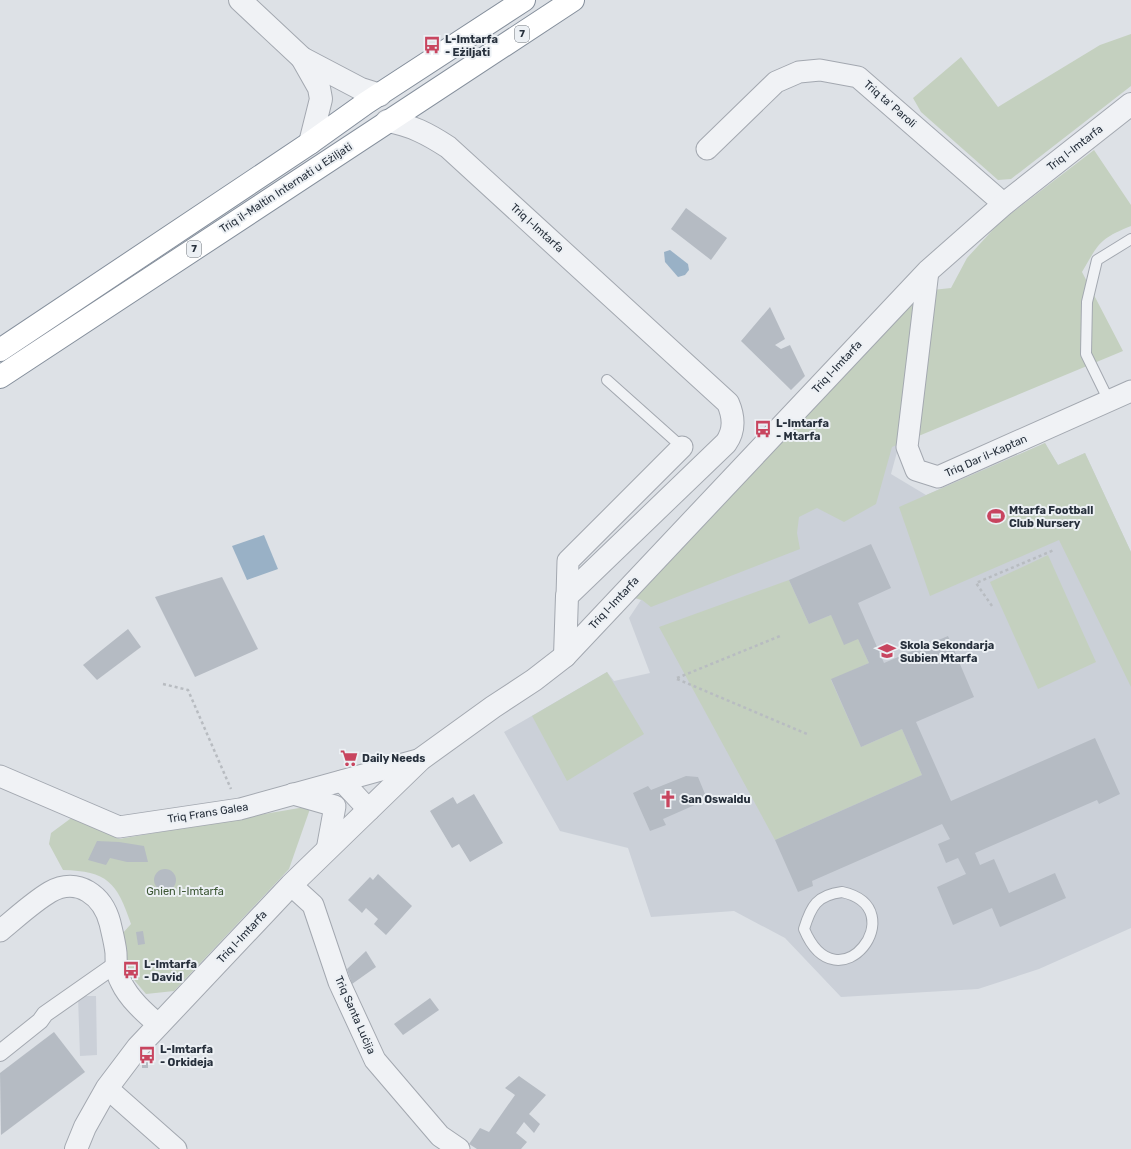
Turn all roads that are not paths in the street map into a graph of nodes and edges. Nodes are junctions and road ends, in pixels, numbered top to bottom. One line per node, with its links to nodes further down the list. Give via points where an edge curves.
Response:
1 (240, 0): 4 (street)
2 (524, 0): 5 (highway, Triq il-Maltin Internati u Eżiljati / 7)
3 (573, 0): 7 (highway, Triq il-Maltin Internati u Eżiljati / 7)
4 (302, 58): 5 (street, via 361,89); 8 (street, via 319,88 321,98)
5 (380, 95): 8 (highway, Triq il-Maltin Internati u Eżiljati / 7)
6 (1131, 104): 10 (street, Triq l-Imtarfa)
7 (387, 121): 14 (highway, Triq il-Maltin Internati u Eżiljati / 7); 19 (street, Triq l-Imtarfa, via 427,133 448,147 728,403 732,413 732,434 726,443)
8 (310, 143): 13 (highway, Triq il-Maltin Internati u Eżiljati / 7)
9 (707, 149): 10 (street, Triq ta' Paroli, via 776,82 799,72 820,70 858,77)
10 (1004, 204): 12 (street, Triq l-Imtarfa)
11 (1131, 239): 17 (lane, via 1097,260 1087,302 1086,354)
12 (928, 271): 17 (street, Triq Dar il-Kaptan, via 907,447 916,470 938,477); 20 (street, Triq l-Imtarfa)
13 (0, 350)
14 (0, 377)
15 (607, 380): 18 (lane)
16 (1131, 391): 17 (street, Triq Dar il-Kaptan)
17 (1109, 401)
18 (682, 447): 19 (street, via 568,561)
19 (567, 596): 20 (street)
20 (565, 656): 21 (street, Triq l-Imtarfa)
21 (421, 759): 23 (street, Triq Frans Galea); 25 (street, Triq l-Imtarfa)
22 (0, 776): 24 (street, Triq Frans Galea, via 119,827 240,809)
23 (342, 781): 24 (street, Triq Frans Galea); 25 (street)
24 (293, 794): 26 (street, via 335,806)
25 (369, 810): 26 (street, Triq l-Imtarfa)
26 (327, 850): 27 (street, Triq l-Imtarfa)
27 (291, 885): 31 (street, Triq l-Imtarfa); 34 (street, Triq Santa Luċija, via 312,905 339,982 375,1060)
28 (0, 931): 30 (street, via 51,892 75,887 88,890 98,898 110,922 116,953)
29 (814, 947): 29 (lane, via 804,929 816,901 831,893 842,892 854,894 862,899 869,908 873,929 861,951 844,961 825,957)
30 (115, 965): 31 (street, via 121,982 140,1009); 32 (street, via 45,1014 40,1021)
31 (159, 1025): 33 (street, Triq l-Imtarfa, via 138,1047)
32 (0, 1053)
33 (107, 1088): 35 (street, Triq l-Imtarfa); 36 (street)
34 (436, 1143): 37 (street, Triq Santa Luċija)
35 (76, 1149)
36 (176, 1149)
37 (459, 1149)

